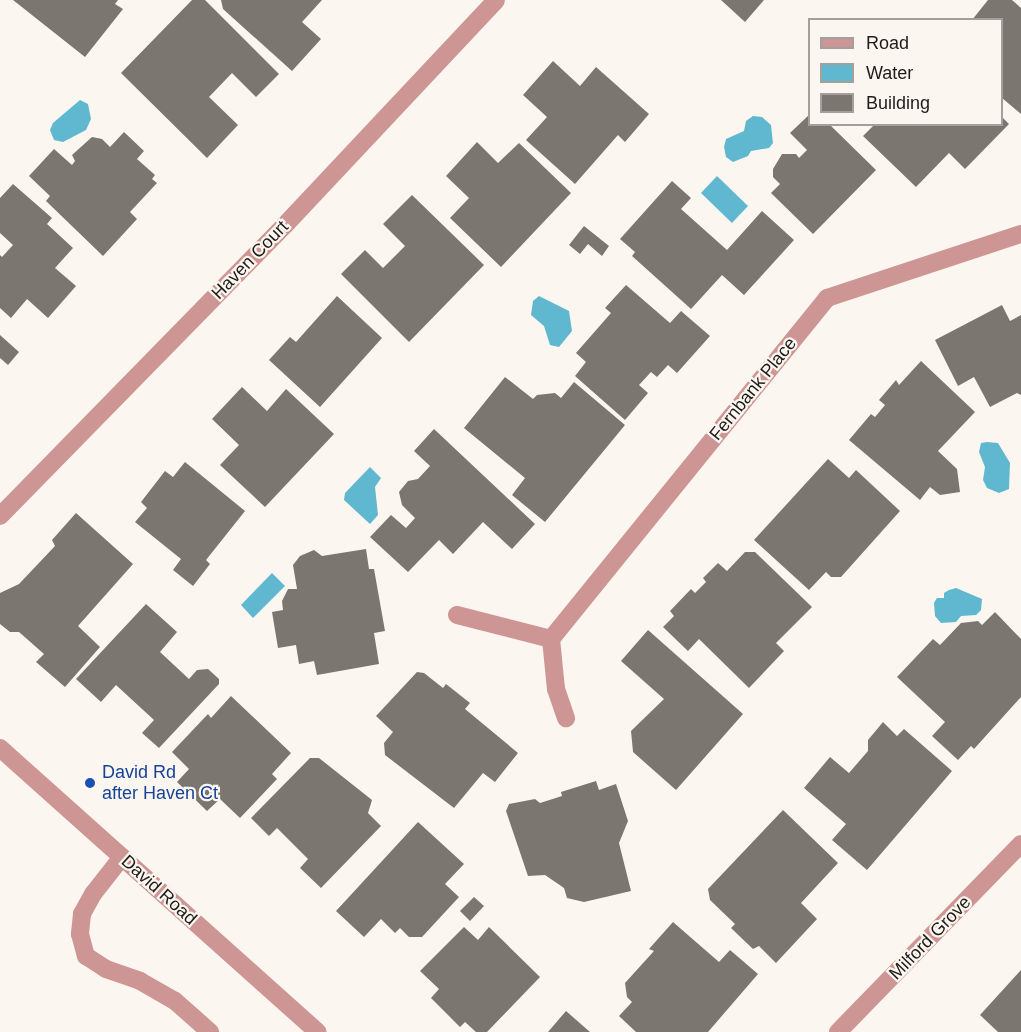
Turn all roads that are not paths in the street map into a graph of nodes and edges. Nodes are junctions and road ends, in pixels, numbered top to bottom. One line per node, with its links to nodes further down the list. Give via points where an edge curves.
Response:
1 (496, 0): 3 (street, Haven Court, via 285,225)
2 (1021, 234): 5 (street, Fernbank Place, via 827,298)
3 (0, 516)
4 (457, 615): 5 (street)
5 (551, 639): 6 (street, via 556,689)
6 (566, 718)
7 (0, 748): 9 (street, David Road)
8 (1021, 844): 12 (street, Milford Grove)
9 (122, 857): 10 (street, via 82,914 80,934 86,956 175,1001); 11 (street, David Road)
10 (210, 1032)
11 (318, 1032)
12 (838, 1032)

